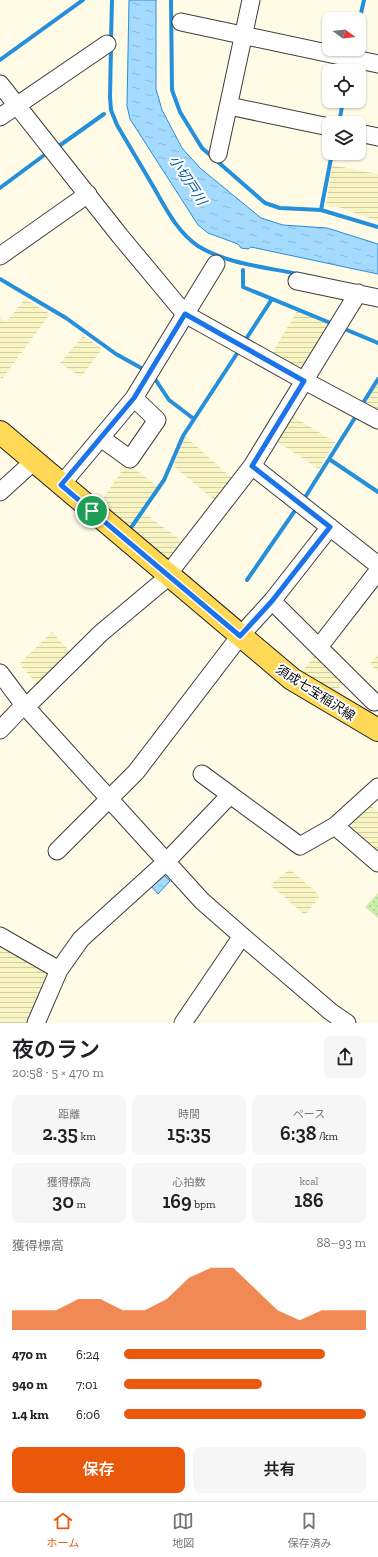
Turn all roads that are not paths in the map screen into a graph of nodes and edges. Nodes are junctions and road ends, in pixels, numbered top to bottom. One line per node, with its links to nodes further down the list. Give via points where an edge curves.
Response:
1 (251, 0): 3 (street)
2 (181, 22): 3 (street)
3 (244, 35): 5 (street); 8 (street)
4 (107, 44): 7 (street)
5 (378, 64)
6 (0, 84): 7 (street)
7 (17, 105): 9 (street); 14 (street)
8 (229, 106): 10 (street); 13 (street)
9 (0, 117)
10 (322, 126)
11 (366, 134): 12 (street)
12 (378, 137)
13 (218, 154)
14 (88, 194): 15 (street); 20 (street)
15 (0, 256)
16 (216, 264): 20 (street)
17 (297, 281): 18 (street)
18 (358, 293): 19 (street); 21 (street)
19 (378, 298)
20 (185, 314): 21 (street); 22 (street)
21 (304, 381): 23 (street); 27 (street)
22 (134, 398): 25 (street); 25 (street, via 157,420 130,459)
23 (378, 420)
24 (0, 432): 26 (main road, 須成七宝稲沢線)
25 (100, 438): 28 (street)
26 (33, 462): 28 (main road, 須成七宝稲沢線); 29 (street)
27 (252, 466): 30 (street); 32 (street)
28 (61, 485): 32 (main road, 須成七宝稲沢線)
29 (0, 492)
30 (330, 527): 31 (street); 33 (street)
31 (376, 561): 35 (street)
32 (167, 575): 34 (main road, 須成七宝稲沢線); 38 (street)
33 (272, 601): 34 (street); 35 (street)
34 (240, 636): 39 (main road, 須成七宝稲沢線, via 292,679); 45 (street, via 145,760)
35 (319, 647): 37 (street)
36 (0, 673): 38 (street)
37 (376, 700): 39 (street)
38 (25, 706): 40 (street); 45 (street)
39 (357, 719): 41 (main road, 須成七宝稲沢線)
40 (0, 730)
41 (378, 730)
42 (202, 774): 44 (street)
43 (378, 787): 46 (street)
44 (230, 795): 46 (street, via 300,846); 48 (street)
45 (109, 798): 47 (street); 48 (street)
46 (335, 826): 49 (street)
47 (56, 851)
48 (167, 861): 51 (street, via 202,901); 52 (street, via 81,939)
49 (378, 863)
50 (0, 936): 52 (street)
51 (242, 936): 54 (street); 55 (street)
52 (59, 970): 53 (street)
53 (36, 1023)
54 (183, 1023)
55 (347, 1023)

